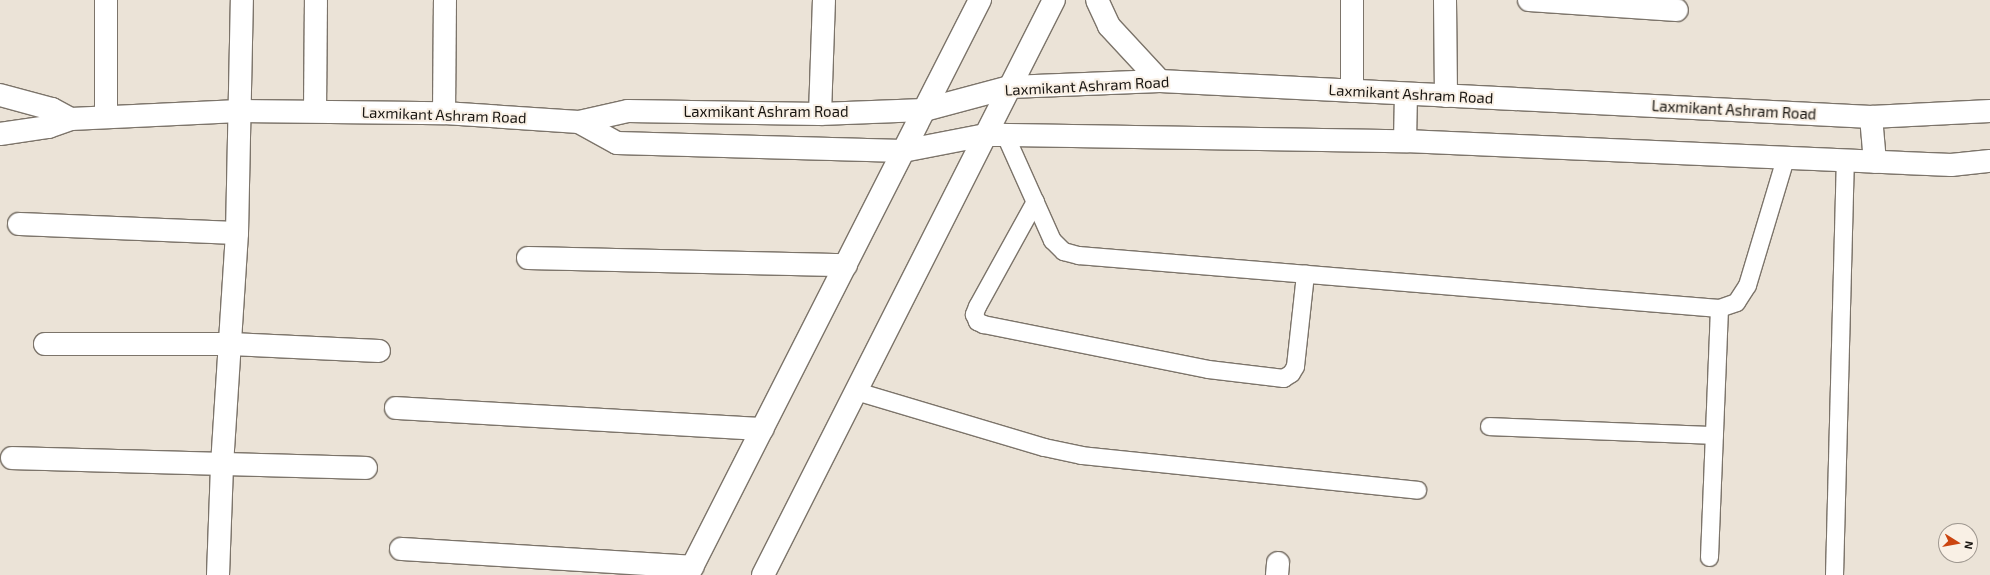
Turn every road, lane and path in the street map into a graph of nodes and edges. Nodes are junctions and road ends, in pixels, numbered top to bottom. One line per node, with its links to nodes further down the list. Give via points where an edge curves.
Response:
1 (106, 0): 25 (street)
2 (242, 0): 20 (street)
3 (316, 0): 21 (street)
4 (445, 0): 23 (street)
5 (824, 0): 24 (street)
6 (980, 0): 19 (street)
7 (1054, 0): 14 (street)
8 (1097, 0): 13 (street, via 1109,26)
9 (1352, 0): 15 (street)
10 (1445, 0): 18 (street)
11 (1530, 0): 12 (street)
12 (1677, 10)
13 (1160, 81): 14 (street, Laxmikant Ashram Road); 15 (street, Laxmikant Ashram Road)
14 (1010, 87): 19 (street, Laxmikant Ashram Road); 30 (street)
15 (1352, 91): 16 (street, Laxmikant Ashram Road)
16 (1406, 94): 18 (street, Laxmikant Ashram Road); 31 (street)
17 (0, 95): 27 (street, via 52,109)
18 (1446, 96): 26 (street, Laxmikant Ashram Road)
19 (924, 110): 24 (street, Laxmikant Ashram Road); 32 (street)
20 (239, 111): 21 (street, Laxmikant Ashram Road); 25 (street, Laxmikant Ashram Road); 39 (street)
21 (315, 111): 23 (street, Laxmikant Ashram Road)
22 (1990, 111): 26 (street, Laxmikant Ashram Road)
23 (444, 114): 28 (street, Laxmikant Ashram Road)
24 (820, 114): 28 (street, Laxmikant Ashram Road, via 628,111)
25 (106, 117): 27 (street, Laxmikant Ashram Road)
26 (1871, 117): 36 (street)
27 (71, 119): 29 (street, Laxmikant Ashram Road, via 48,127)
28 (579, 122): 32 (street, via 617,143)
29 (0, 134)
30 (995, 135): 31 (street); 32 (street); 37 (lane); 47 (street)
31 (1405, 141): 33 (street)
32 (904, 151): 41 (street)
33 (1785, 158): 34 (street); 43 (lane, via 1747,285 1736,302)
34 (1845, 160): 36 (street); 61 (lane)
35 (1990, 161): 36 (street, via 1951,164)
36 (1875, 162)
37 (1035, 201): 42 (lane, via 1052,240 1063,251 1078,255); 42 (lane, via 977,306 974,314 977,321 983,324 1208,369 1283,378 1291,373 1295,366)
38 (19, 224): 39 (street)
39 (237, 233): 45 (street)
40 (528, 258): 41 (street)
41 (846, 265): 50 (street)
42 (1305, 274): 43 (lane)
43 (1719, 308): 51 (lane)
44 (45, 344): 45 (street)
45 (231, 344): 46 (street); 53 (street)
46 (379, 351)
47 (856, 391): 55 (lane, via 1044,447 1081,455); 60 (street)
48 (396, 408): 50 (street)
49 (1489, 426): 51 (lane)
50 (762, 429): 58 (street)
51 (1714, 435): 57 (lane)
52 (12, 458): 53 (street)
53 (222, 465): 54 (street); 59 (street)
54 (366, 468)
55 (1417, 490)
56 (401, 549): 58 (street)
57 (1709, 557)
58 (690, 571)
59 (218, 575)
60 (763, 575)
61 (1834, 575)

